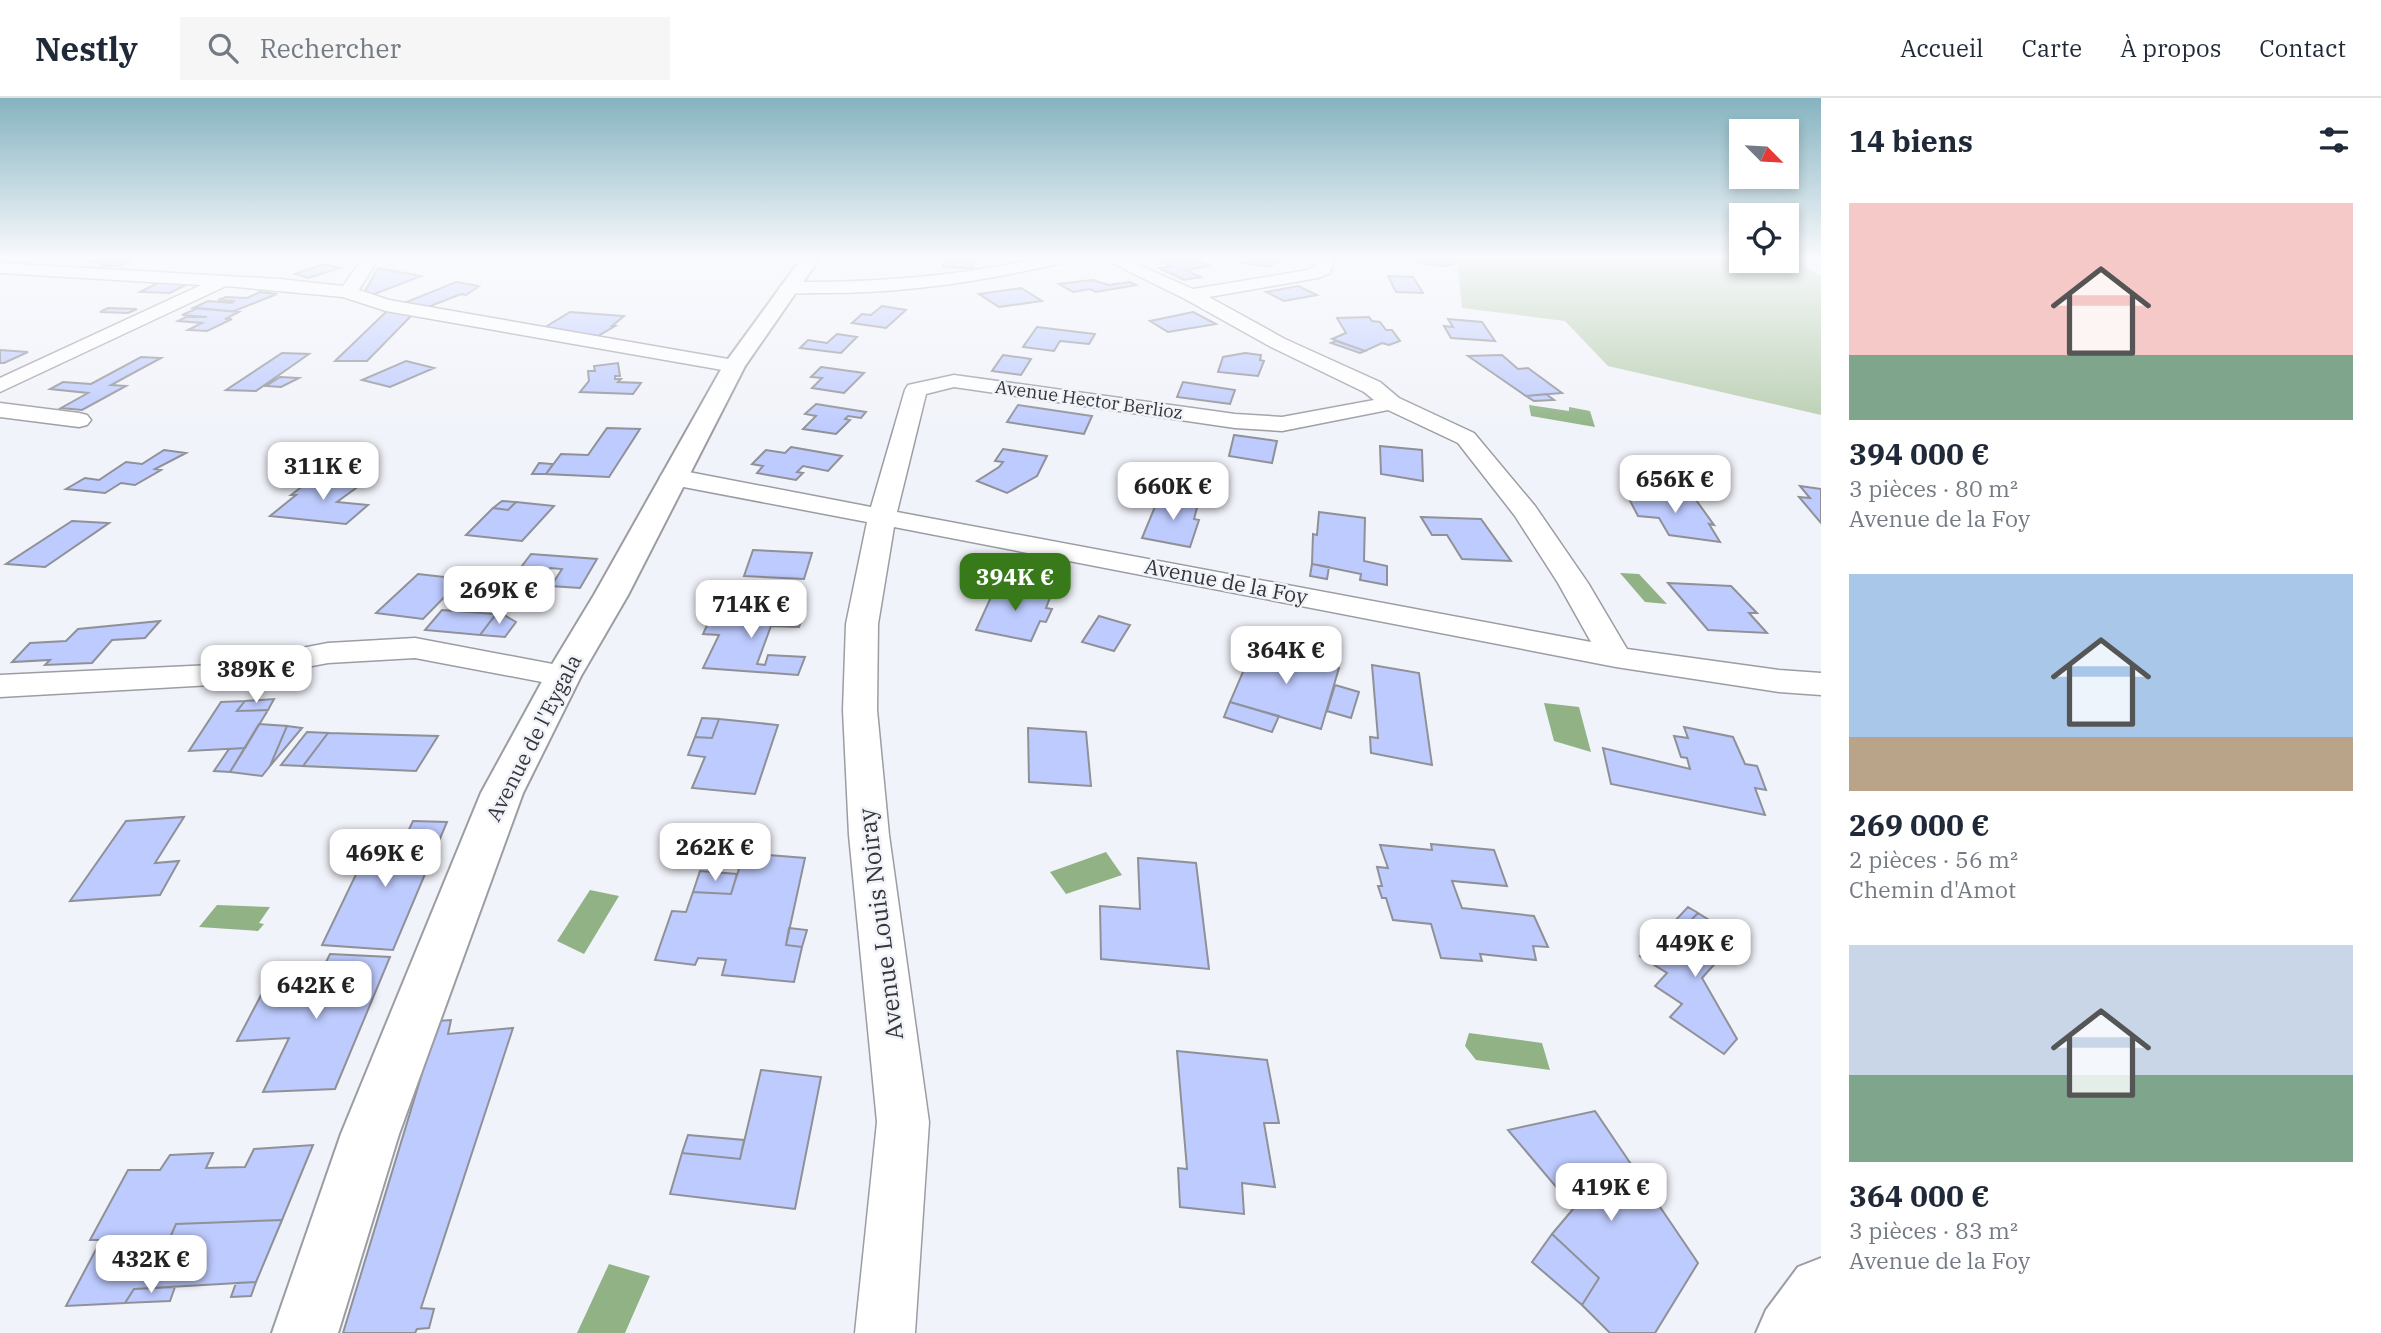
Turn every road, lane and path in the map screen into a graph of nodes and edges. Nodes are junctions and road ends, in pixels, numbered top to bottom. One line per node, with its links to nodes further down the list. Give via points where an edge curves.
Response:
1 (148, 317): 6 (street)
2 (452, 317): 5 (street)
3 (768, 317): 5 (street, Avenue de l'Eygala)
4 (1230, 317): 7 (street, via 1372,387)
5 (734, 366): 10 (street, Avenue de l'Eygala)
6 (0, 386)
7 (1391, 403): 11 (street, Avenue Hector Berlioz, via 1282,424 954,381 916,390); 12 (street, via 1466,438 1525,512)
8 (0, 410): 9 (street)
9 (79, 419)
10 (673, 477): 11 (street, Avenue de la Foy); 13 (street, Avenue de l'Eygala)
11 (882, 516): 12 (street, Avenue de la Foy); 18 (street, Avenue Louis Noiray, via 862,624 860,710 869,835 904,1122)
12 (1616, 657): 14 (street, Avenue de la Foy)
13 (563, 676): 15 (street, via 415,648 328,653 212,675); 17 (street, Avenue de l'Eygala, via 502,793 370,1134)
14 (1821, 684)
15 (0, 687)
16 (1821, 1290): 19 (street)
17 (305, 1333)
18 (884, 1333)
19 (1789, 1333)

